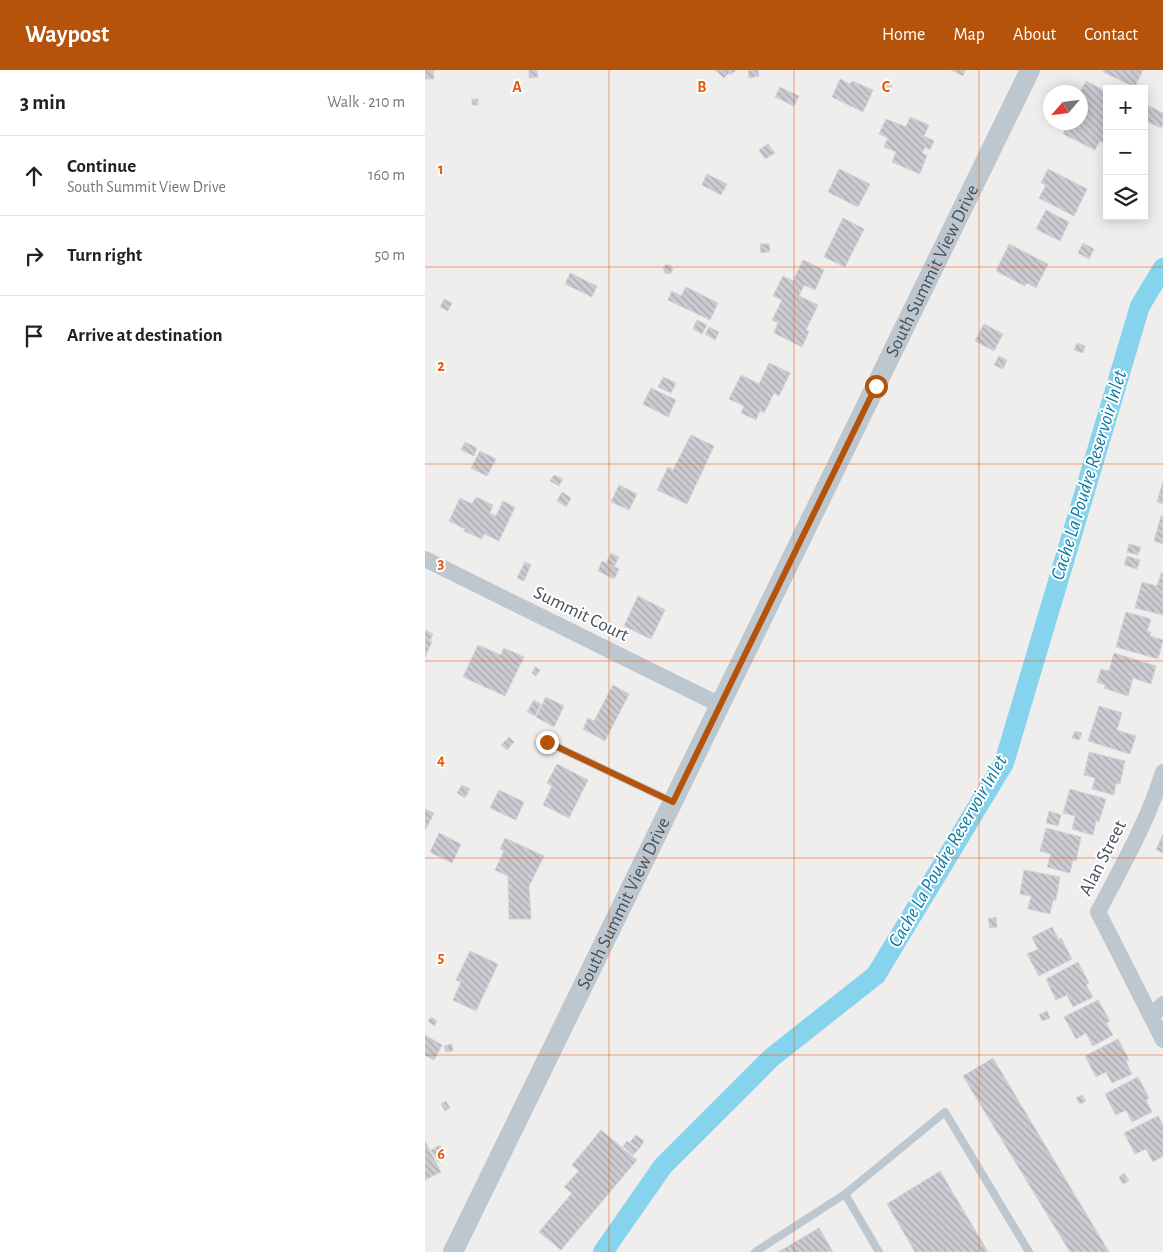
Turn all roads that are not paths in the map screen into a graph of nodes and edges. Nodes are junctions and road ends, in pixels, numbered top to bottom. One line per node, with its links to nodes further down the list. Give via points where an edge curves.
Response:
1 (1030, 70): 3 (street, South Summit View Drive)
2 (425, 559): 3 (street, Summit Court)
3 (720, 705): 6 (street, South Summit View Drive)
4 (547, 742): 6 (lane)
5 (1163, 772): 8 (street, Alan Street, via 1137,838 1098,912)
6 (673, 802): 11 (street, South Summit View Drive)
7 (1163, 1004): 8 (street)
8 (1151, 1017): 9 (street, Alan Street)
9 (1163, 1040)
10 (845, 1194): 12 (lane); 13 (lane); 14 (lane, via 945,1112)
11 (453, 1252)
12 (755, 1252)
13 (879, 1252)
14 (1029, 1252)

